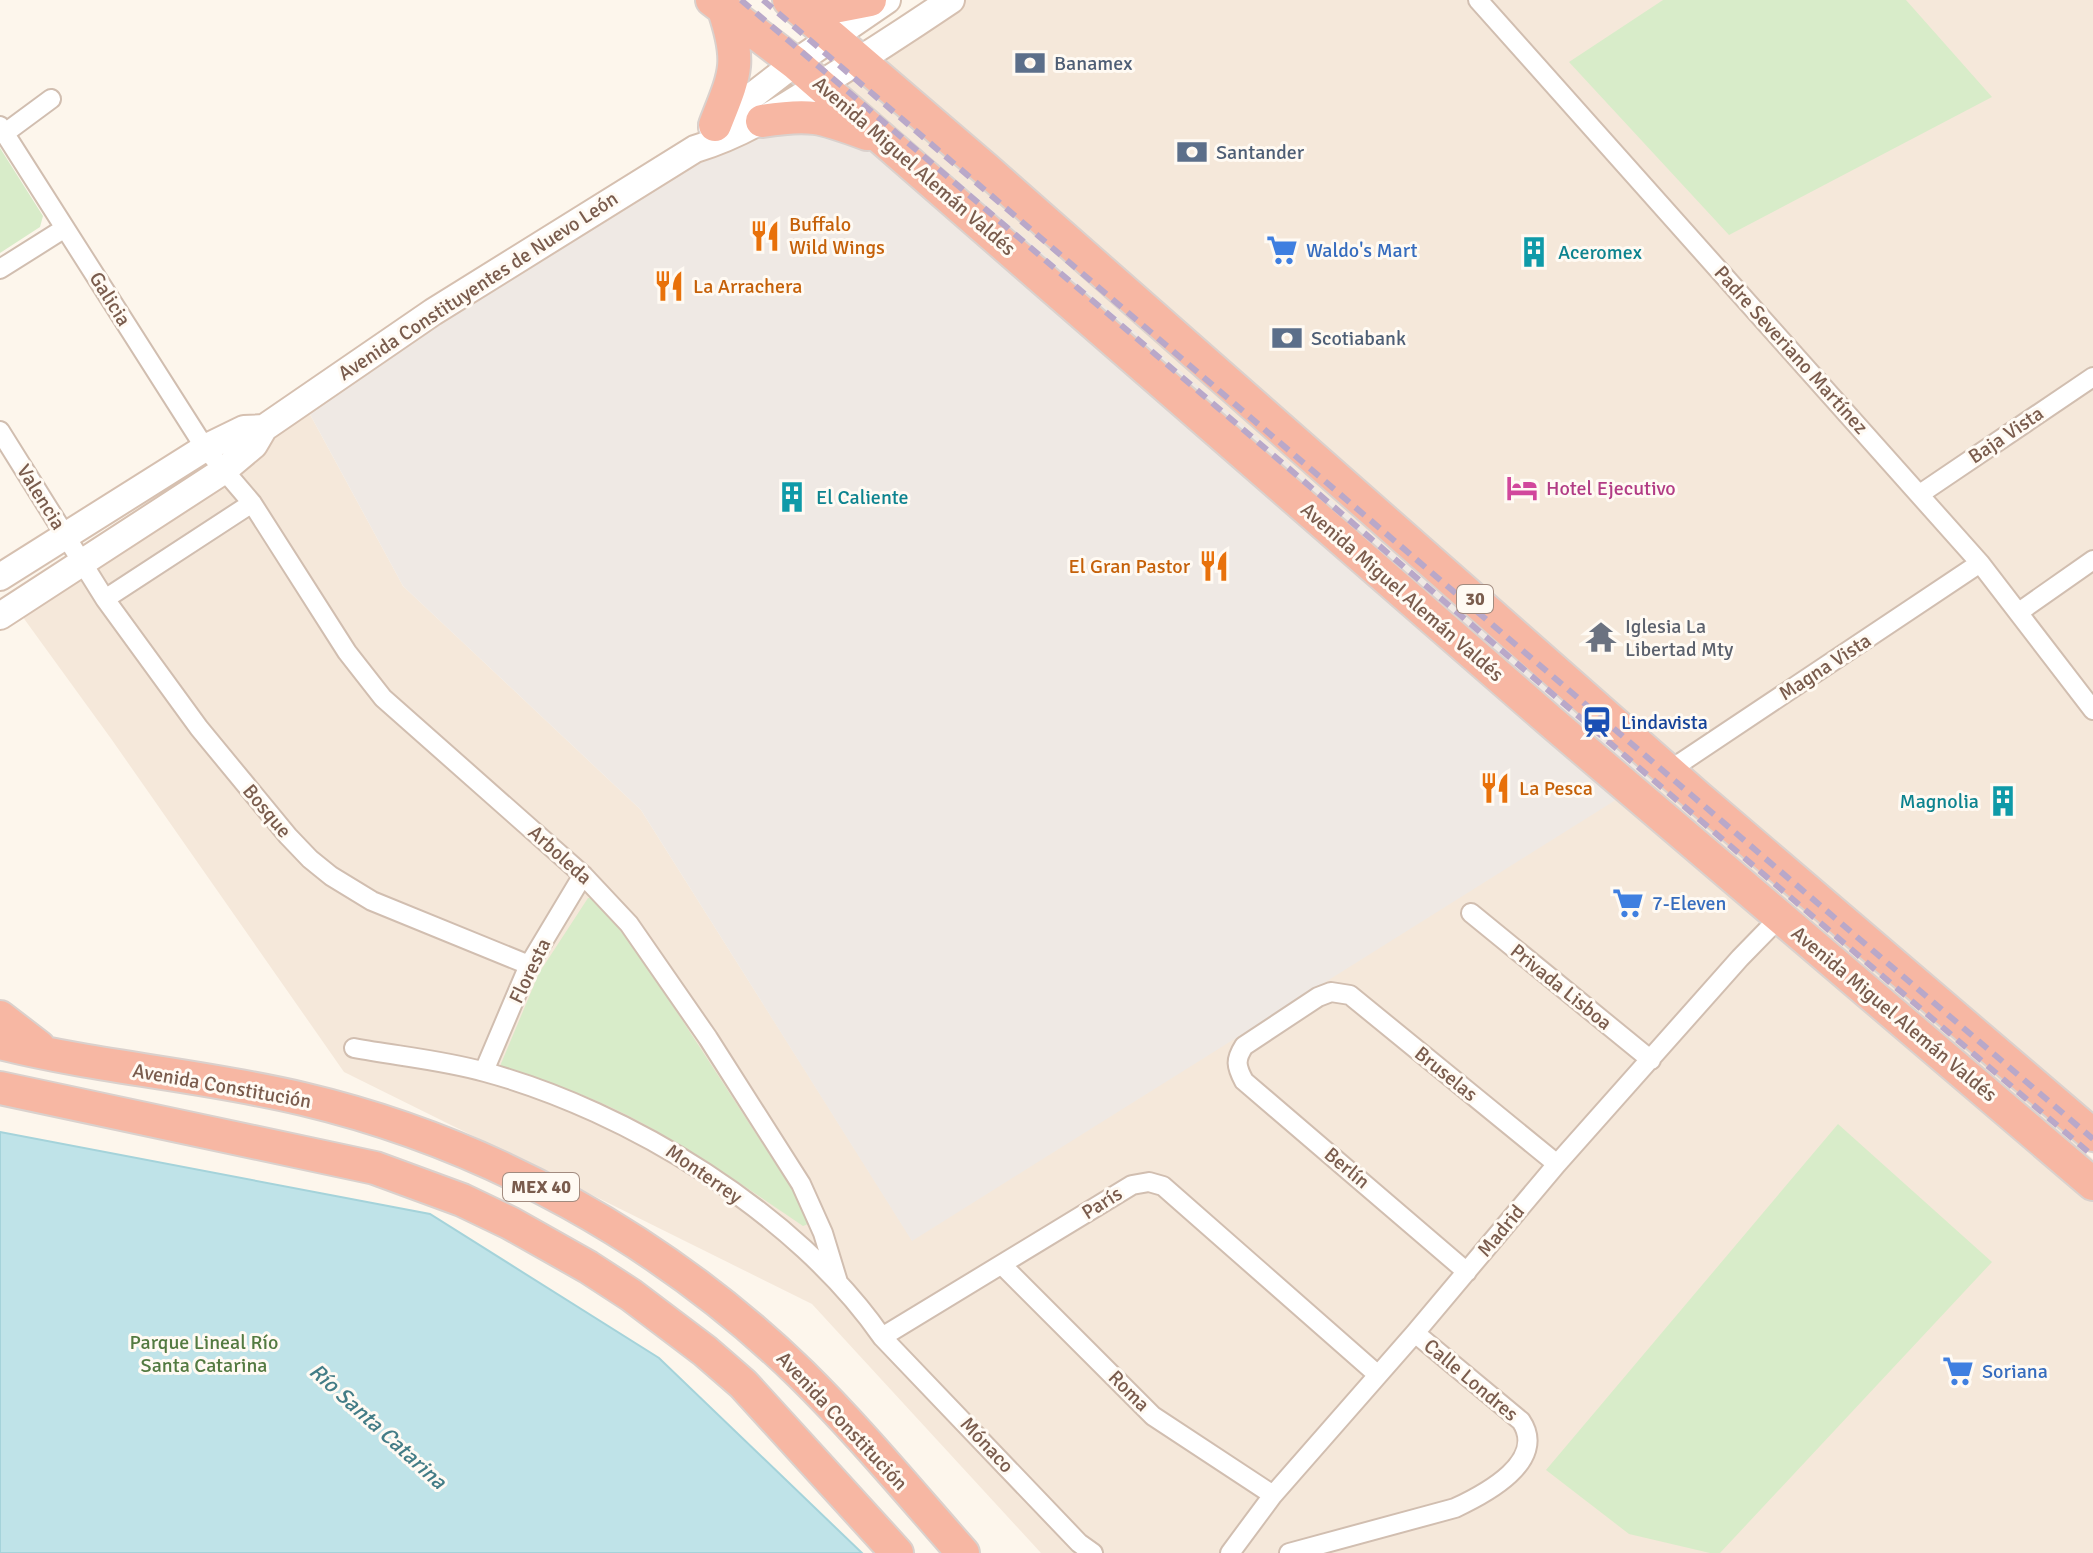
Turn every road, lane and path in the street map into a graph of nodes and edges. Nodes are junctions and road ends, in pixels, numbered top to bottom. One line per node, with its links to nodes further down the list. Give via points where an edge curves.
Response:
1 (789, 0): 8 (highway, Avenida Miguel Alemán Valdés / 30)
2 (801, 0): 3 (highway, via 839,6)
3 (870, 0)
4 (887, 0): 8 (main road, Avenida Constituyentes de Nuevo León)
5 (951, 0): 9 (main road, Avenida Constituyentes de Nuevo León)
6 (1478, 0): 24 (street, Padre Severiano Martínez)
7 (718, 5): 10 (highway, Avenida Miguel Alemán Valdés / 30); 15 (highway, via 734,40 735,68)
8 (833, 38): 9 (highway, Avenida Miguel Alemán Valdés / 30); 10 (main road, Avenida Constituyentes de Nuevo León)
9 (860, 62): 11 (main road, Avenida Constituyentes de Nuevo León); 36 (highway, Avenida Miguel Alemán Valdés / 30)
10 (795, 63): 11 (highway, Avenida Miguel Alemán Valdés / 30); 15 (main road, Avenida Constituyentes de Nuevo León)
11 (821, 84): 13 (main road, Avenida Constituyentes de Nuevo León); 16 (highway, Avenida Miguel Alemán Valdés / 30)
12 (51, 99): 14 (street)
13 (762, 121): 15 (main road, Avenida Constituyentes de Nuevo León, via 720,141); 16 (highway, via 817,116)
14 (2, 129): 17 (street, Galicia)
15 (705, 137): 20 (main road, Avenida Constituyentes de Nuevo León)
16 (884, 141): 35 (highway, Avenida Miguel Alemán Valdés / 30)
17 (65, 228): 18 (street); 22 (street, Galicia)
18 (0, 269)
19 (2093, 377): 24 (street, Baja Vista)
20 (264, 428): 22 (main road, Avenida Constituyentes de Nuevo León, via 244,429); 23 (main road, Avenida Constituyentes de Nuevo León, via 254,445)
21 (0, 431): 26 (street, Valencia)
22 (205, 448): 23 (street, Galicia); 26 (main road, Avenida Constituyentes de Nuevo León)
23 (223, 471): 25 (street, Arboleda); 28 (main road, Avenida Constituyentes de Nuevo León)
24 (1920, 494): 29 (street, Padre Severiano Martínez)
25 (252, 503): 31 (street); 38 (street, Arboleda, via 347,652 383,698)
26 (65, 536): 28 (street, Valencia); 30 (main road, Avenida Constituyentes de Nuevo León)
27 (2093, 560): 32 (street)
28 (82, 563): 31 (street, Bosque); 33 (main road, Avenida Constituyentes de Nuevo León)
29 (1980, 563): 32 (street, Padre Severiano Martínez); 36 (street, Magna Vista)
30 (0, 577)
31 (105, 599): 41 (street, Bosque, via 199,728 310,859 372,901)
32 (2019, 612): 34 (street, Padre Severiano Martínez)
33 (0, 616)
34 (2093, 710)
35 (1549, 720): 36 (highway, via 1572,717 1649,774); 40 (highway, Avenida Miguel Alemán Valdés / 30)
36 (1670, 770): 37 (highway, Avenida Miguel Alemán Valdés / 30)
37 (1698, 797): 40 (highway, via 1724,837 1766,876); 42 (highway, Avenida Miguel Alemán Valdés / 30)
38 (583, 875): 41 (street, Floresta); 58 (street, Arboleda, via 629,924 801,1184)
39 (1471, 913): 48 (street, Privada Lisboa)
40 (1780, 917): 42 (highway, via 1812,915 1867,959); 48 (street, Madrid); 55 (highway, Avenida Miguel Alemán Valdés / 30)
41 (529, 965): 49 (street, Floresta)
42 (1896, 966): 50 (highway, Avenida Miguel Alemán Valdés / 30)
43 (1331, 992): 54 (street, Bruselas, via 1350,995); 57 (street, Berlín, via 1244,1046 1237,1069 1244,1081)
44 (0, 1017): 47 (highway)
45 (0, 1043): 47 (highway, Avenida Constitución / MEX 40)
46 (354, 1048): 49 (street, Monterrey)
47 (51, 1056): 64 (highway, Avenida Constitución / MEX 40, via 305,1100 453,1147 546,1190 657,1257 761,1337 836,1409)
48 (1651, 1060): 54 (street, Madrid)
49 (484, 1071): 58 (street, Monterrey, via 670,1149 798,1244)
50 (2034, 1085): 52 (highway, Avenida Miguel Alemán Valdés / 30); 53 (highway, via 2042,1107)
51 (0, 1088): 63 (highway, MEX 40, via 375,1168 510,1223 610,1281 705,1351 743,1384)
52 (2093, 1135)
53 (2093, 1155)
54 (1557, 1164): 57 (street, Madrid)
55 (2093, 1184)
56 (1002, 1265): 60 (street, París); 61 (street, París, via 1132,1185 1163,1186); 62 (street, Roma, via 1153,1416)
57 (1467, 1272): 59 (street, Madrid)
58 (838, 1282): 60 (street, Monterrey)
59 (1415, 1333): 61 (street, Madrid); 67 (street, Calle Londres, via 1521,1421 1529,1438 1526,1453 1518,1466 1455,1508)
60 (882, 1337): 65 (street, Mónaco)
61 (1378, 1375): 62 (street, Madrid)
62 (1273, 1495): 66 (street, Madrid)
63 (897, 1553)
64 (963, 1553)
65 (1093, 1553)
66 (1230, 1553)
67 (1289, 1553)

